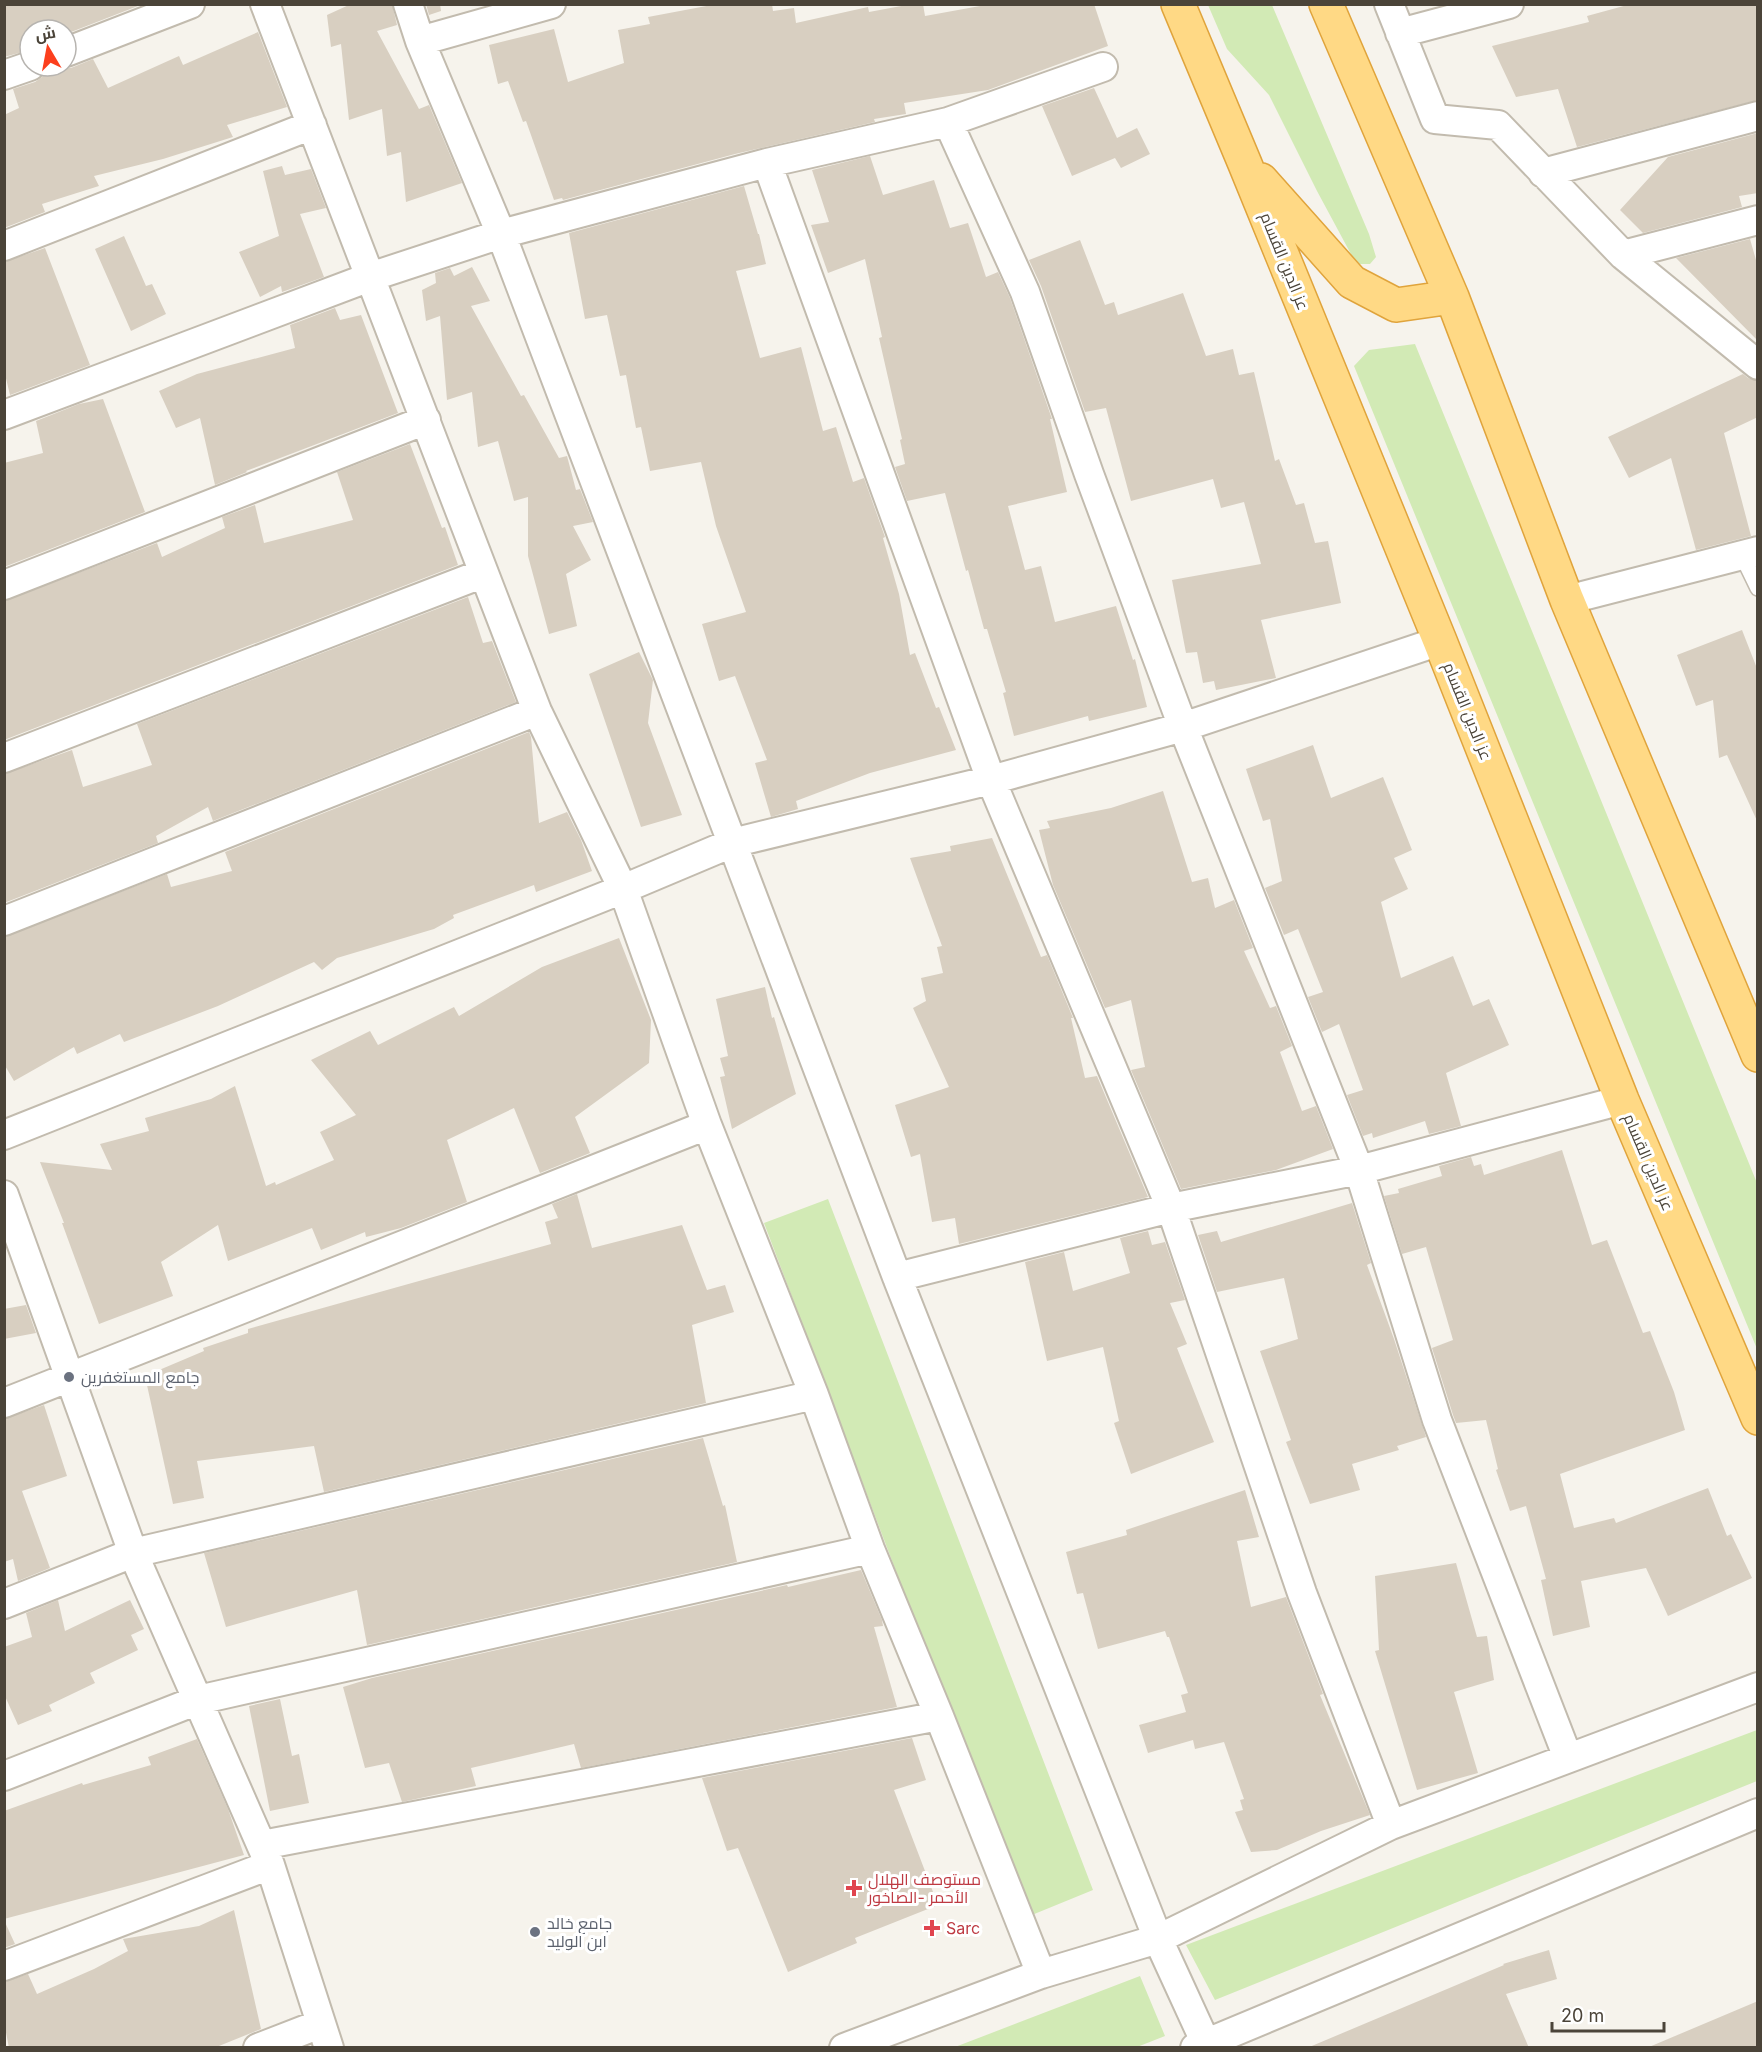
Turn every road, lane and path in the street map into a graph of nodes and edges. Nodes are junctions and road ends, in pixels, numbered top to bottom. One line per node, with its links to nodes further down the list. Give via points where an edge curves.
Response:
1 (190, 4): 11 (street)
2 (265, 4): 15 (street)
3 (408, 4): 10 (street)
4 (551, 4): 10 (street)
5 (1178, 4): 17 (highway, عز الدين القسام)
6 (1326, 4): 24 (highway)
7 (1389, 4): 9 (street)
8 (1509, 4): 9 (street)
9 (1400, 33): 18 (street, via 1435,119 1498,125)
10 (420, 41): 20 (street)
11 (78, 47)
12 (1103, 67): 14 (street)
13 (1758, 116): 18 (street)
14 (948, 122): 16 (street); 35 (street, via 1025,292)
15 (312, 125): 21 (street); 23 (street)
16 (767, 163): 20 (street); 37 (street)
17 (1245, 164): 24 (highway, via 1352,282 1396,305); 33 (highway, عز الدين القسام)
18 (1543, 172): 22 (street)
19 (1758, 220): 22 (street)
20 (501, 234): 23 (street); 38 (street)
21 (4, 246)
22 (1623, 255): 25 (street)
23 (370, 277): 26 (street); 27 (street)
24 (1452, 297): 32 (highway)
25 (1758, 366)
26 (4, 415)
27 (426, 420): 29 (street); 30 (street)
28 (1750, 553): 31 (lane); 32 (street)
29 (484, 573): 34 (street); 36 (street)
30 (4, 585)
31 (1758, 588)
32 (1567, 600): 41 (highway)
33 (1440, 641): 35 (street); 42 (highway, عز الدين القسام)
34 (537, 711): 39 (street); 40 (street)
35 (1183, 727): 37 (street); 45 (street)
36 (4, 758)
37 (991, 780): 38 (street); 47 (street)
38 (732, 843): 39 (street); 48 (street)
39 (623, 889): 43 (street); 44 (street)
40 (4, 921)
41 (1758, 1055)
42 (1622, 1100): 45 (street); 52 (highway, عز الدين القسام)
43 (707, 1125): 49 (street); 50 (street)
44 (4, 1135)
45 (1359, 1170): 47 (street); 59 (street, via 1437,1420)
46 (4, 1195): 49 (street)
47 (1171, 1208): 48 (street); 62 (street, via 1302,1593)
48 (897, 1277): 64 (street)
49 (69, 1377): 51 (street); 54 (street)
50 (814, 1395): 53 (street); 54 (street)
51 (4, 1403)
52 (1758, 1418)
53 (870, 1549): 57 (street); 58 (street)
54 (133, 1554): 55 (street); 57 (street)
55 (4, 1604)
56 (1758, 1687): 59 (street)
57 (198, 1700): 60 (street); 63 (street)
58 (939, 1716): 63 (street); 66 (street)
59 (1568, 1758): 62 (street)
60 (4, 1776)
61 (1758, 1813): 68 (street)
62 (1391, 1825): 64 (street)
63 (266, 1855): 65 (street); 67 (street)
64 (1158, 1939): 66 (street); 68 (street)
65 (4, 1966)
66 (1041, 1974): 70 (street)
67 (325, 2036): 69 (street)
68 (1203, 2046)
69 (258, 2048)
70 (844, 2048)

